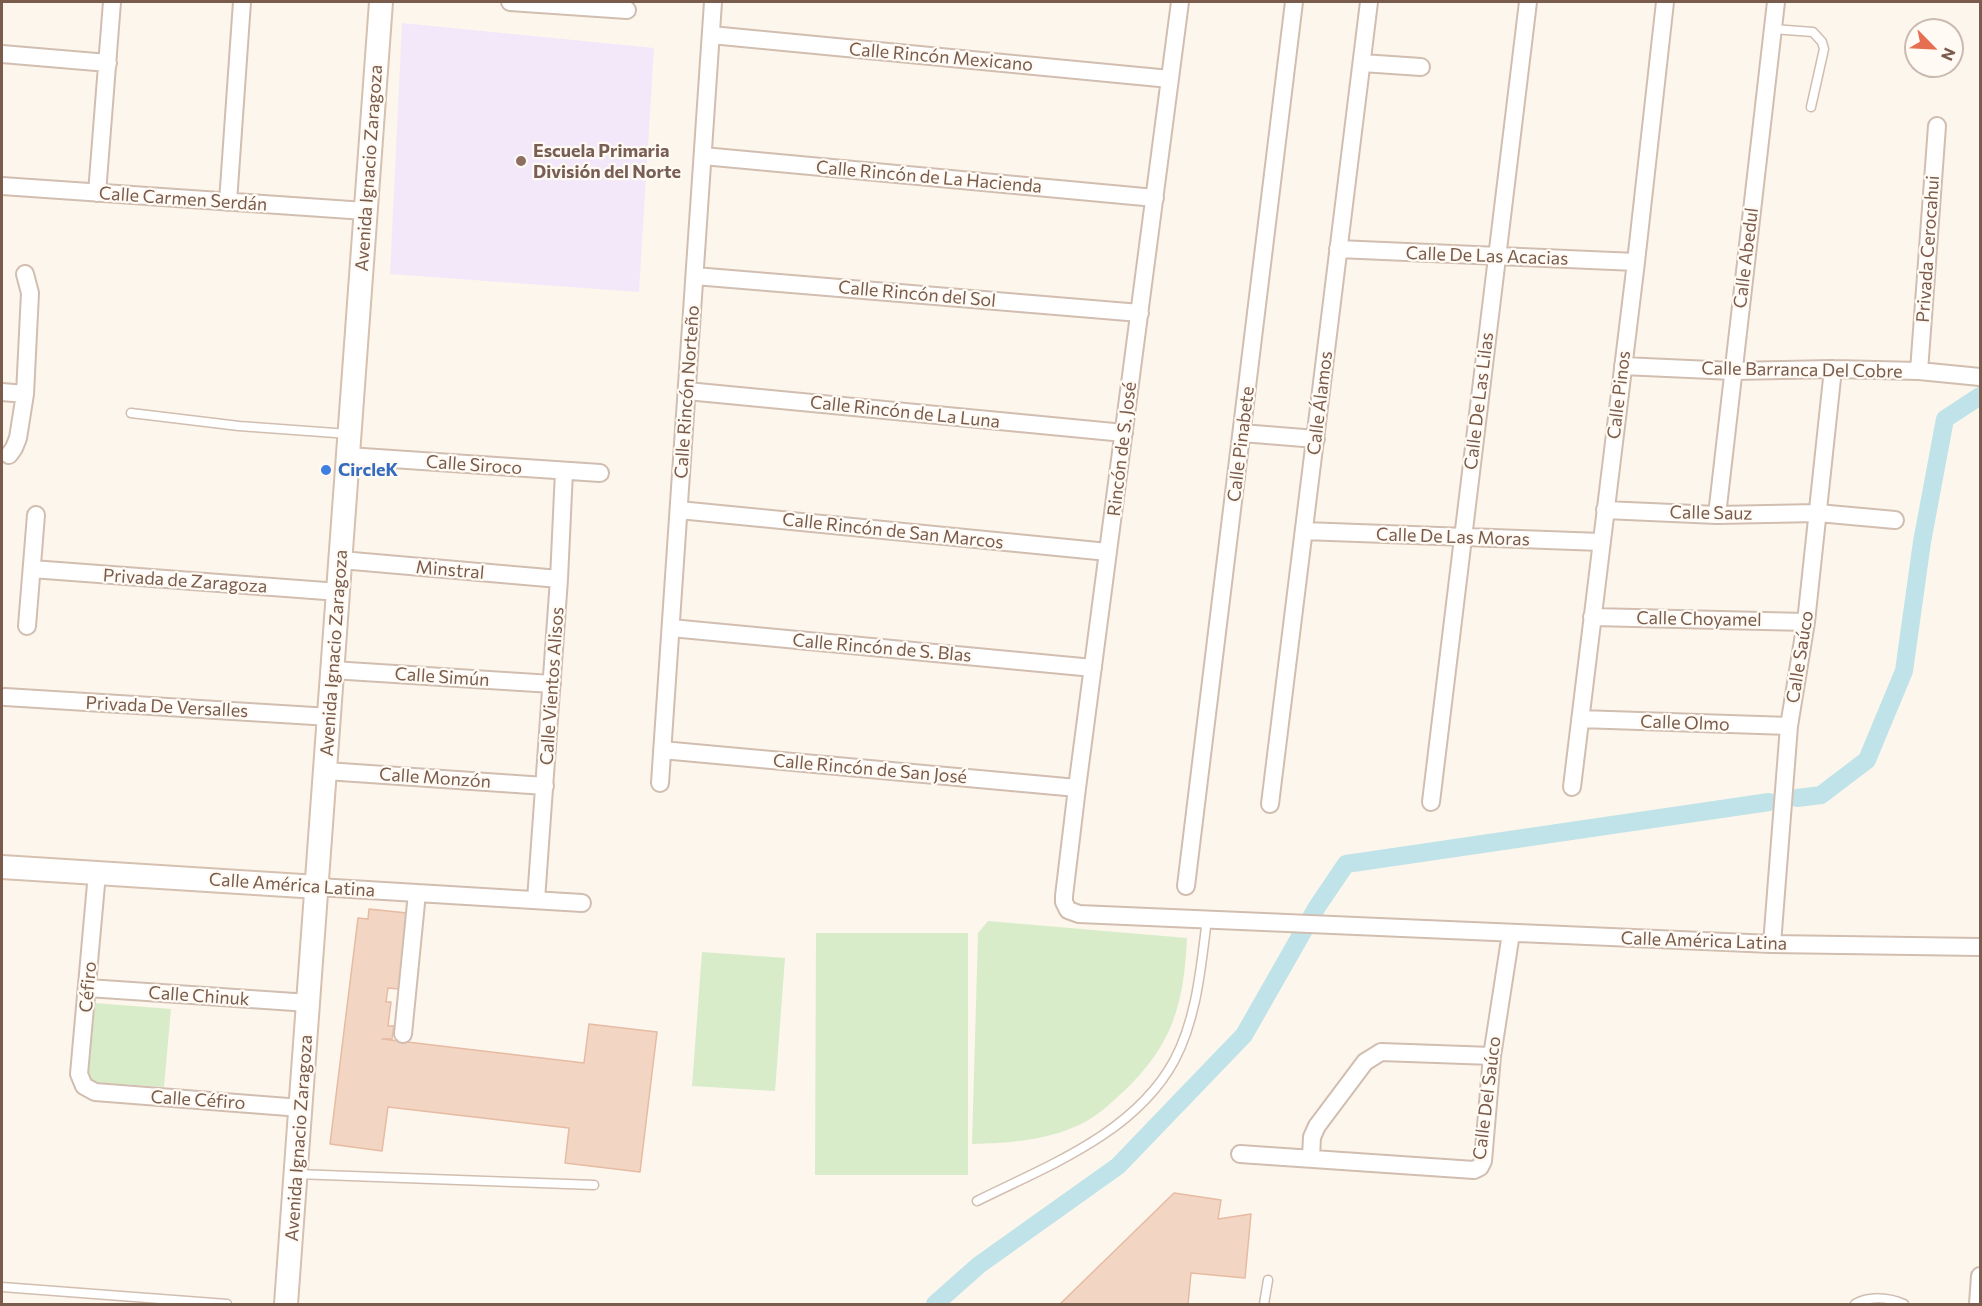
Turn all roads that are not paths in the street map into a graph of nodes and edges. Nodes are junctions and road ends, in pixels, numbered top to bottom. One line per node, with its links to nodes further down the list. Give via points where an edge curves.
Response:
1 (112, 2): 16 (street)
2 (242, 2): 26 (street)
3 (381, 2): 27 (main road, Avenida Ignacio Zaragoza)
4 (510, 2): 12 (street)
5 (713, 2): 14 (street, Calle Rincón Norteño)
6 (1180, 2): 19 (street, Rincón de S. José)
7 (1294, 2): 44 (street, Calle Pinabete)
8 (1369, 2): 17 (street, Calle Álamos)
9 (1528, 2): 29 (street, Calle De Las Lilas)
10 (1665, 2): 30 (street, Calle Pinos)
11 (1776, 2): 13 (street, Calle Abedul)
12 (627, 10)
13 (1773, 29): 20 (lane, via 1813,32 1822,42 1824,49); 36 (street, Calle Abedul)
14 (711, 35): 19 (street, Calle Rincón Mexicano); 22 (street, Calle Rincón Norteño)
15 (2, 54): 16 (street)
16 (108, 63): 24 (street)
17 (1362, 63): 18 (street); 28 (street, Calle Álamos)
18 (1421, 67)
19 (1170, 79): 25 (street, Rincón de S. José)
20 (1811, 107)
21 (1937, 126): 37 (street, Privada Cerocahui)
22 (703, 156): 25 (street, Calle Rincón de La Hacienda); 32 (street, Calle Rincón Norteño)
23 (2, 186): 24 (street, Calle Carmen Serdán)
24 (98, 193): 26 (street, Calle Carmen Serdán)
25 (1155, 198): 33 (street, Rincón de S. José)
26 (228, 202): 27 (street, Calle Carmen Serdán)
27 (365, 211): 46 (main road, Avenida Ignacio Zaragoza)
28 (1338, 249): 29 (street, Calle De Las Acacias); 45 (street, Calle Álamos)
29 (1496, 256): 30 (street, Calle De Las Acacias); 57 (street, Calle De Las Lilas)
30 (1636, 262): 34 (street, Calle Pinos)
31 (25, 274): 41 (street, via 30,293)
32 (694, 276): 33 (street, Calle Rincón del Sol); 39 (street, Calle Rincón Norteño)
33 (1140, 313): 43 (street, Rincón de S. José)
34 (1623, 366): 36 (street, Calle Barranca Del Cobre); 51 (street, Calle Pinos)
35 (1833, 369): 36 (street, Calle Barranca Del Cobre); 37 (street, Calle Barranca Del Cobre); 52 (street, Calle Saúco)
36 (1733, 370): 54 (street, Calle Abedul)
37 (1919, 371): 38 (street, Calle Barranca Del Cobre)
38 (1980, 376)
39 (687, 391): 43 (street, Calle Rincón de La Luna); 50 (street, Calle Rincón Norteño)
40 (2, 392): 41 (street)
41 (25, 394): 47 (street, via 18,438)
42 (131, 413): 46 (lane)
43 (1124, 433): 59 (street, Rincón de S. José)
44 (1242, 433): 45 (street); 85 (street, Calle Pinabete)
45 (1316, 440): 56 (street, Calle Álamos)
46 (349, 445): 48 (street, Calle Siroco); 60 (main road, Avenida Ignacio Zaragoza)
47 (9, 455)
48 (564, 471): 49 (street, Calle Siroco); 62 (street, Calle Vientos Alisos)
49 (600, 472)
50 (679, 510): 59 (street, Calle Rincón de San Marcos); 67 (street, Calle Rincón Norteño)
51 (1605, 510): 54 (street, Calle Sauz); 58 (street, Calle Pinos)
52 (1818, 513): 54 (street, Calle Sauz); 55 (street, Calle Sauz); 65 (street, Calle Saúco)
53 (36, 515): 61 (street)
54 (1717, 515)
55 (1895, 520)
56 (1304, 531): 57 (street, Calle De Las Moras); 82 (street, Calle Álamos)
57 (1463, 538): 58 (street, Calle De Las Moras); 81 (street, Calle De Las Lilas)
58 (1601, 542): 64 (street, Calle Pinos)
59 (1108, 552): 68 (street, Rincón de S. José)
60 (341, 560): 62 (street, Minstral); 63 (main road, Avenida Ignacio Zaragoza)
61 (32, 569): 63 (street, Privada de Zaragoza); 66 (street)
62 (560, 579): 70 (street, Calle Vientos Alisos)
63 (339, 592): 69 (main road, Avenida Ignacio Zaragoza)
64 (1593, 616): 65 (street, Calle Choyamel); 73 (street, Calle Pinos)
65 (1806, 622): 74 (street, Calle Saúco)
66 (27, 626)
67 (670, 628): 68 (street, Calle Rincón de S. Blas); 75 (street, Calle Rincón Norteño)
68 (1093, 668): 80 (street, Rincón de S. José)
69 (332, 670): 70 (street, Calle Simún); 72 (main road, Avenida Ignacio Zaragoza)
70 (552, 684): 78 (street, Calle Vientos Alisos)
71 (5, 697): 72 (street, Privada De Versalles)
72 (330, 717): 76 (main road, Avenida Ignacio Zaragoza)
73 (1580, 719): 74 (street, Calle Olmo); 79 (street, Calle Pinos)
74 (1789, 726): 93 (street, Calle Saúco)
75 (662, 750): 77 (street, Calle Rincón Norteño); 80 (street, Calle Rincón de San José)
76 (326, 771): 78 (street, Calle Monzón); 86 (main road, Avenida Ignacio Zaragoza)
77 (660, 783)
78 (544, 786): 89 (street, Calle Vientos Alisos)
79 (1572, 787)
80 (1077, 788): 88 (street, Rincón de S. José)
81 (1431, 801)
82 (1270, 804)
83 (2, 867): 84 (main road, Calle América Latina)
84 (98, 873): 86 (main road, Calle América Latina); 95 (street, Céfiro)
85 (1186, 886)
86 (318, 887): 87 (street, Calle América Latina); 96 (main road, Avenida Ignacio Zaragoza)
87 (417, 893): 89 (street, Calle América Latina); 97 (street)
88 (1064, 896): 91 (street, Calle América Latina, via 1068,910 1078,914)
89 (536, 900): 90 (street, Calle América Latina)
90 (582, 903)
91 (1207, 919): 92 (street, Calle América Latina); 105 (lane, via 1198,988 1186,1030 1174,1061 1154,1090 1100,1137)
92 (1511, 933): 93 (street, Calle América Latina); 98 (street, Calle Del Saúco)
93 (1772, 944): 94 (street, Calle América Latina)
94 (1980, 947)
95 (88, 988): 96 (street, Calle Chinuk); 99 (street, Céfiro, via 79,1074 84,1086)
96 (309, 1003): 100 (main road, Avenida Ignacio Zaragoza)
97 (403, 1034)
98 (1492, 1056): 102 (street, via 1381,1052 1372,1056 1317,1126); 102 (street, Calle Del Saúco, via 1483,1161 1477,1169)
99 (95, 1092): 100 (street, Calle Céfiro)
100 (301, 1108): 103 (main road, Avenida Ignacio Zaragoza)
101 (1240, 1154): 102 (street)
102 (1311, 1158)
103 (296, 1174): 104 (lane); 110 (main road, Avenida Ignacio Zaragoza)
104 (594, 1185)
105 (977, 1201)
106 (1980, 1276): 114 (street)
107 (1268, 1280): 111 (lane)
108 (2, 1287): 109 (lane)
109 (227, 1305)
110 (286, 1305)
111 (1264, 1305)
112 (1855, 1305): 113 (lane, via 1883,1299)
113 (1904, 1305)
114 (1978, 1305)

